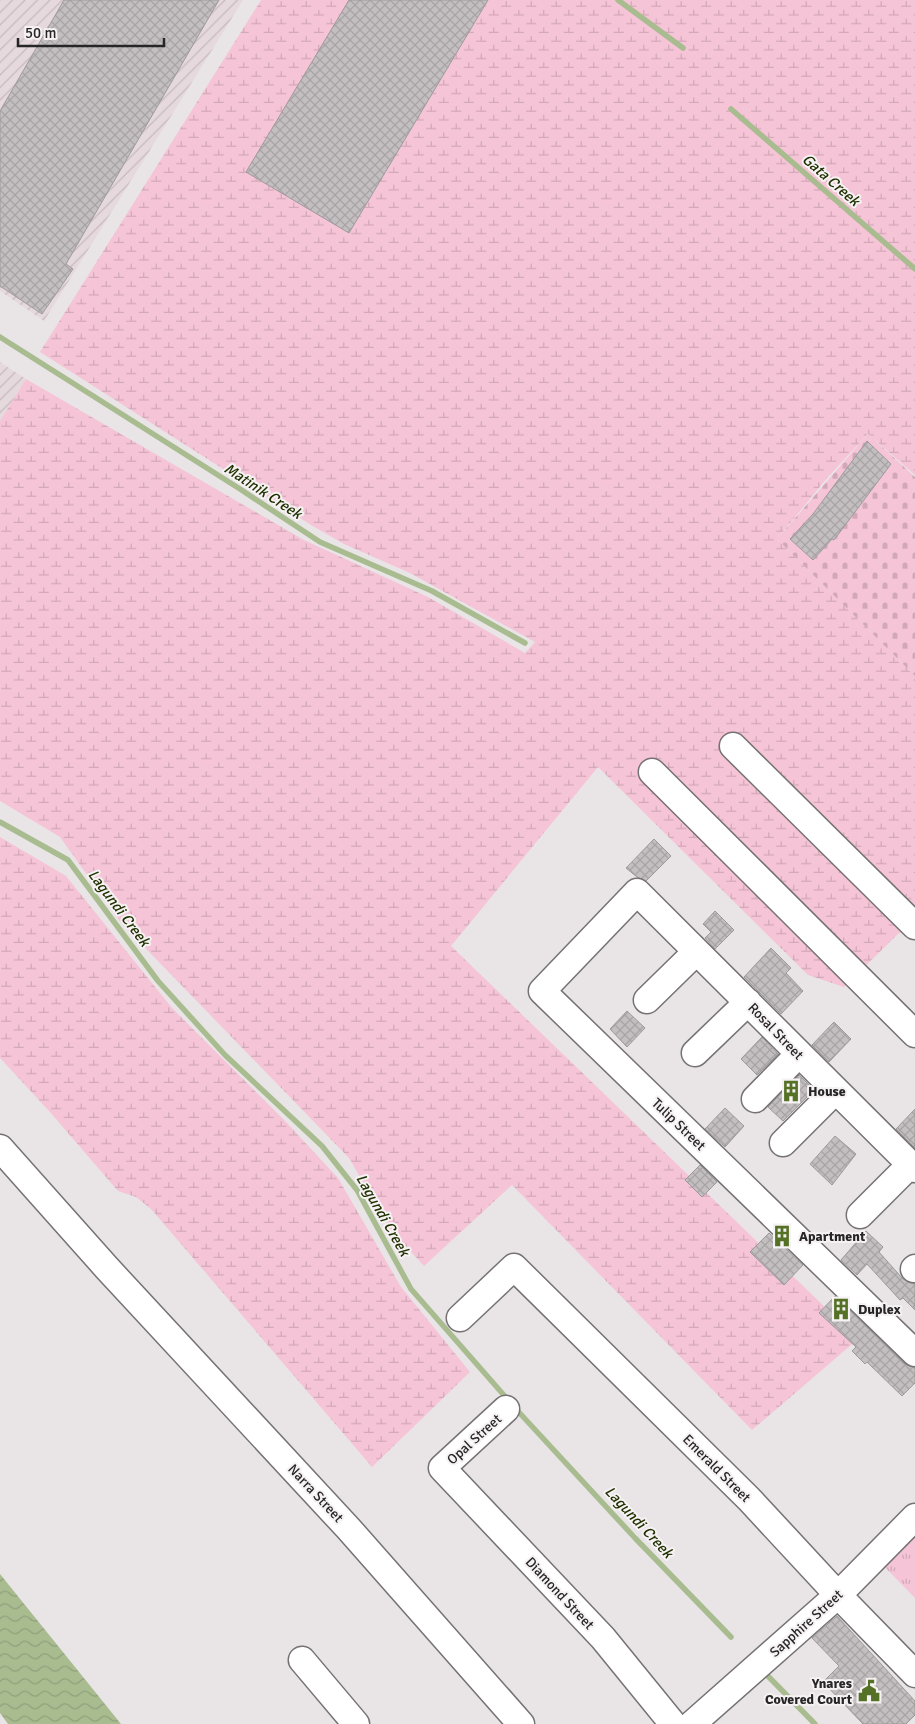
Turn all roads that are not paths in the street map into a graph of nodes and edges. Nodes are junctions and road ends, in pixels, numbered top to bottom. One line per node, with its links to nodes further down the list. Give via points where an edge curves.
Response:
1 (732, 746): 4 (street)
2 (652, 772): 8 (street)
3 (637, 892): 5 (street, Rosal Street); 18 (street, Tulip Street, via 542,991)
4 (915, 926)
5 (696, 952): 6 (street); 7 (street, Rosal Street)
6 (648, 1000)
7 (748, 1002): 9 (street); 10 (street, Rosal Street)
8 (915, 1034)
9 (695, 1052)
10 (799, 1054): 11 (street, Rosal Street); 12 (street)
11 (835, 1091): 13 (street); 15 (street, Rosal Street)
12 (755, 1100)
13 (783, 1143)
14 (0, 1148): 26 (street, Narra Street, via 348,1528)
15 (913, 1167): 16 (street)
16 (860, 1215)
17 (460, 1318): 22 (street, Emerald Street, via 514,1267 749,1499)
18 (915, 1353)
19 (506, 1409): 20 (street, Opal Street)
20 (442, 1468): 27 (street, Diamond Street, via 603,1638)
21 (915, 1517): 22 (street, Sapphire Street)
22 (838, 1595): 24 (street, Emerald Street); 28 (street, Sapphire Street)
23 (302, 1660): 25 (street)
24 (915, 1674)
25 (356, 1724)
26 (521, 1724)
27 (672, 1724)
28 (692, 1724)

